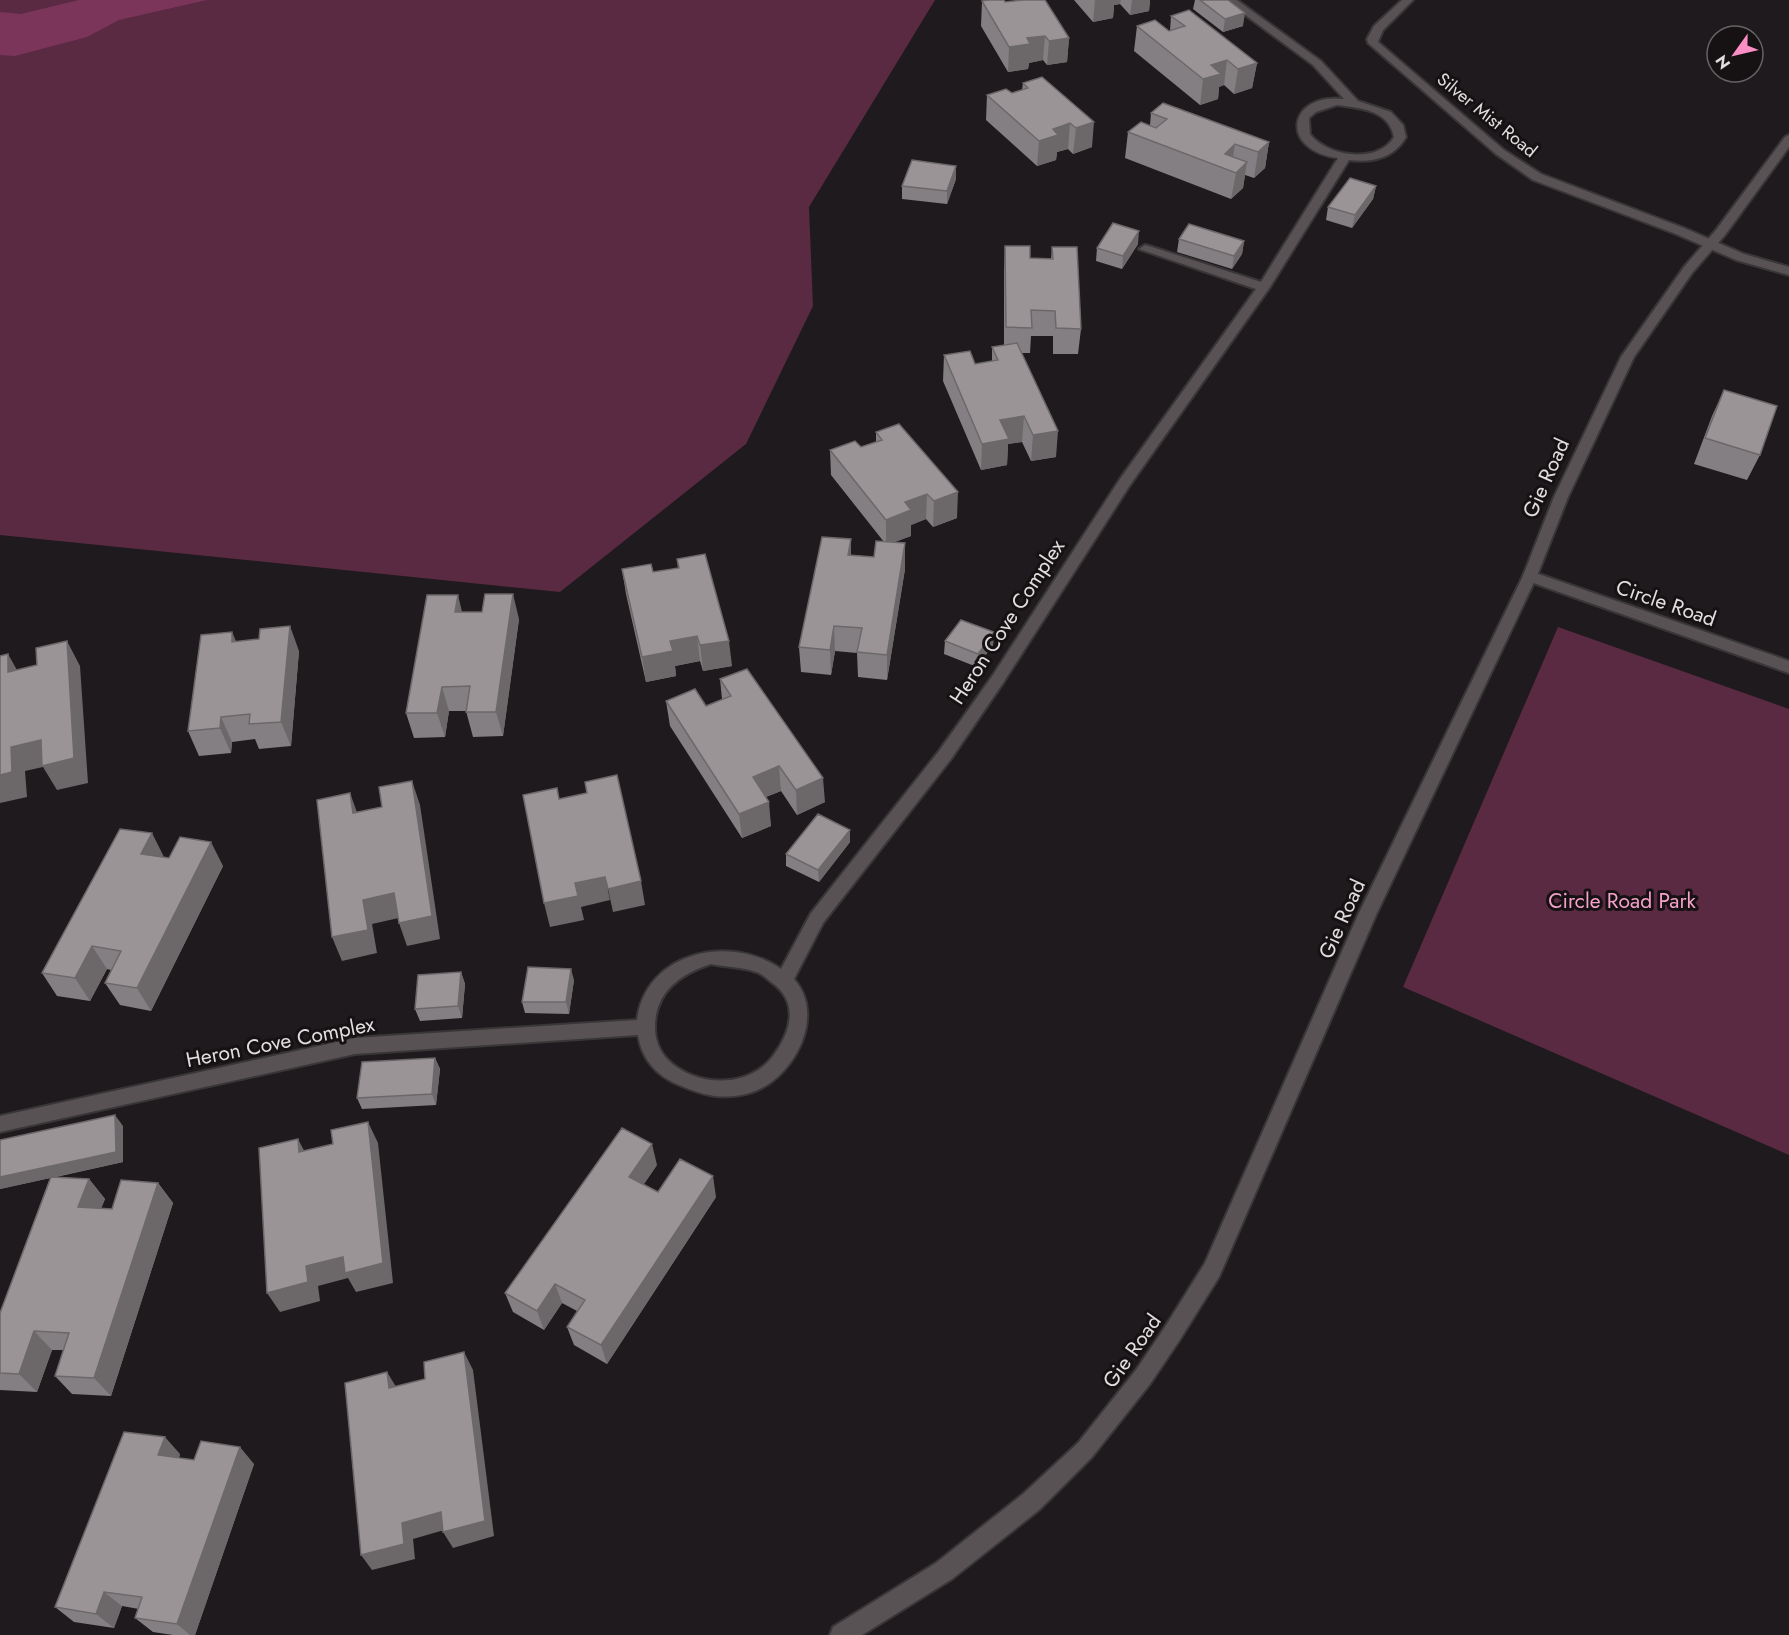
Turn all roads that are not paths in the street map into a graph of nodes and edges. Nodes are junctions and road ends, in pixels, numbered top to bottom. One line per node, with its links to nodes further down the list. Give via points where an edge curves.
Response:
1 (1230, 0): 3 (street, via 1317,63)
2 (1408, 0): 6 (street, Silver Mist Road, via 1378,28 1374,43 1500,152 1556,186)
3 (1353, 103): 5 (street, via 1322,105 1310,110 1300,126 1312,144); 5 (street, via 1370,106 1390,117 1401,130 1401,140 1381,155)
4 (1789, 139): 6 (street, Gie Road)
5 (1345, 156): 9 (street, Heron Cove Complex)
6 (1711, 244): 8 (street); 10 (street, Gie Road, via 1688,270 1628,357 1560,497)
7 (1145, 249): 9 (street)
8 (1789, 271)
9 (1264, 287): 12 (street, Heron Cove Complex, via 1125,482 945,755 817,918)
10 (1530, 576): 11 (street, Circle Road); 15 (street, Gie Road, via 1372,904 1212,1270 1172,1334 1085,1450 1031,1502 944,1571)
11 (1789, 667)
12 (785, 979): 13 (street, via 765,964 739,957 711,957 685,966 663,982 649,1003); 13 (street, via 797,998 801,1021 796,1043 782,1064 761,1079 736,1088 709,1089 677,1078 663,1068 649,1049)
13 (645, 1027): 14 (street, Heron Cove Complex, via 355,1046)
14 (0, 1124)
15 (841, 1635)

